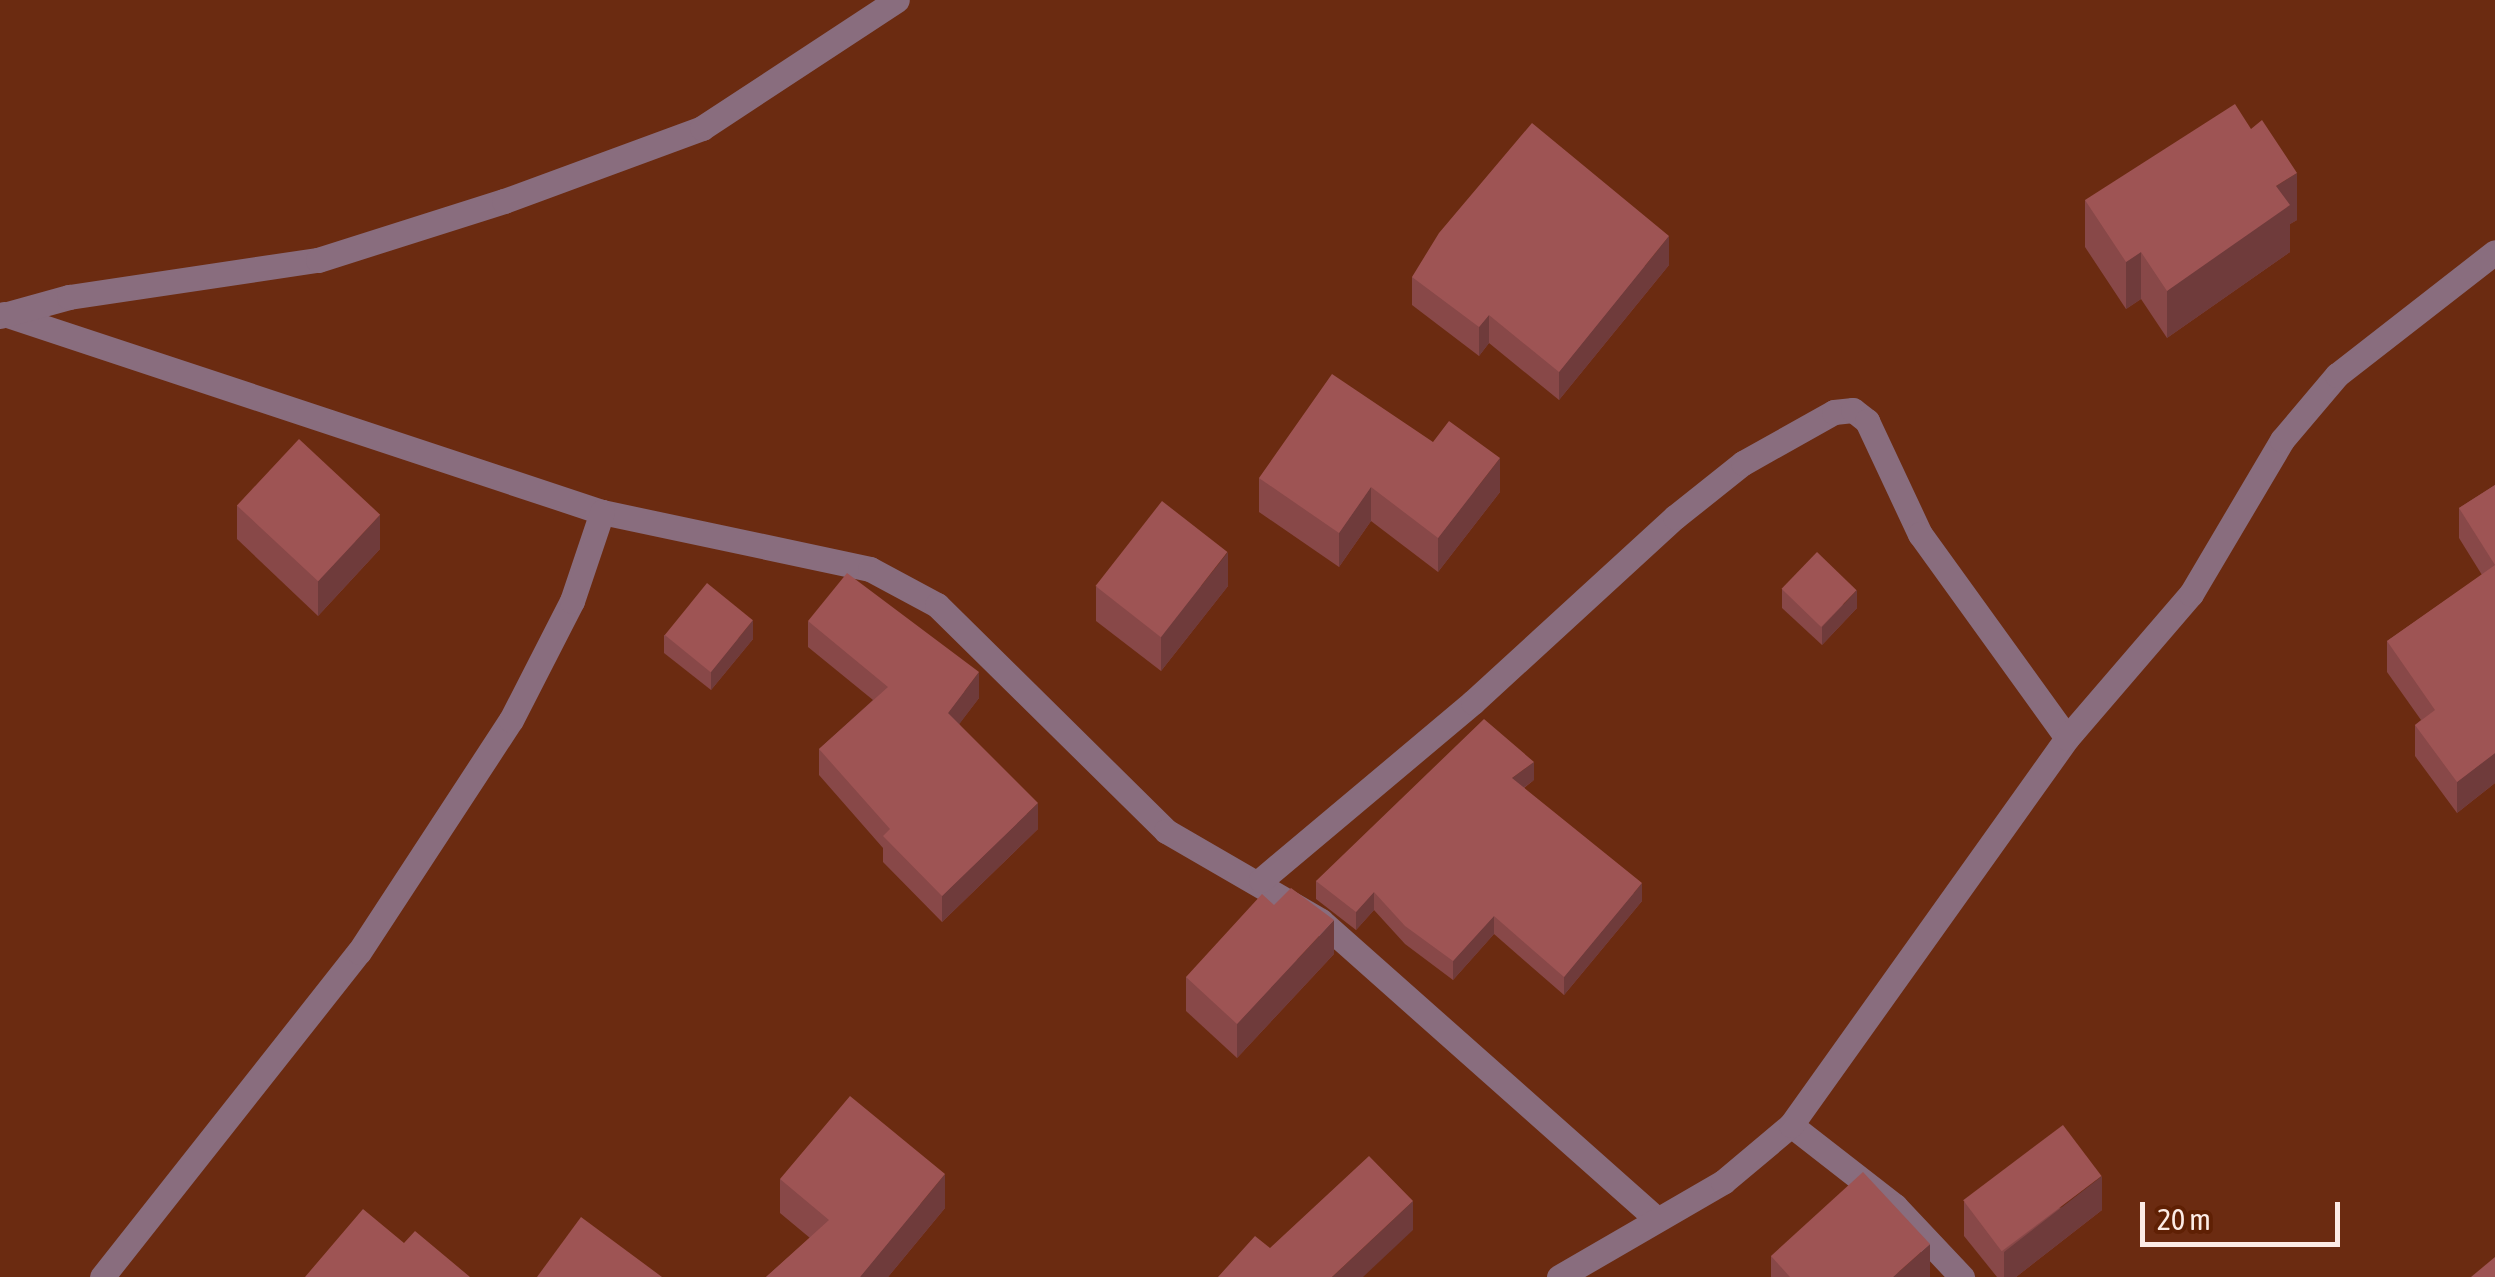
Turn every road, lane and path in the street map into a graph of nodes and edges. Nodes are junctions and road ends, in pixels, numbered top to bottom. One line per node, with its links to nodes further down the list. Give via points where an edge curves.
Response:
1 (897, 0): 3 (street, via 702,128 504,201 318,260 68,297)
2 (2495, 252): 5 (street, via 2337,375 2282,440 2191,594)
3 (2, 315): 4 (street)
4 (602, 512): 6 (street, via 806,551 870,569 937,605 1166,831); 9 (street, via 572,601 511,720 359,952)
5 (2067, 738): 6 (street, via 1920,534 1867,421 1853,410 1834,412 1742,463); 7 (street)
6 (1260, 880): 8 (street, via 1321,920)
7 (1792, 1125): 8 (street, via 1760,1157); 11 (street, via 1895,1206)
8 (1657, 1219): 10 (street)
9 (102, 1277)
10 (1559, 1277)
11 (1962, 1277)

